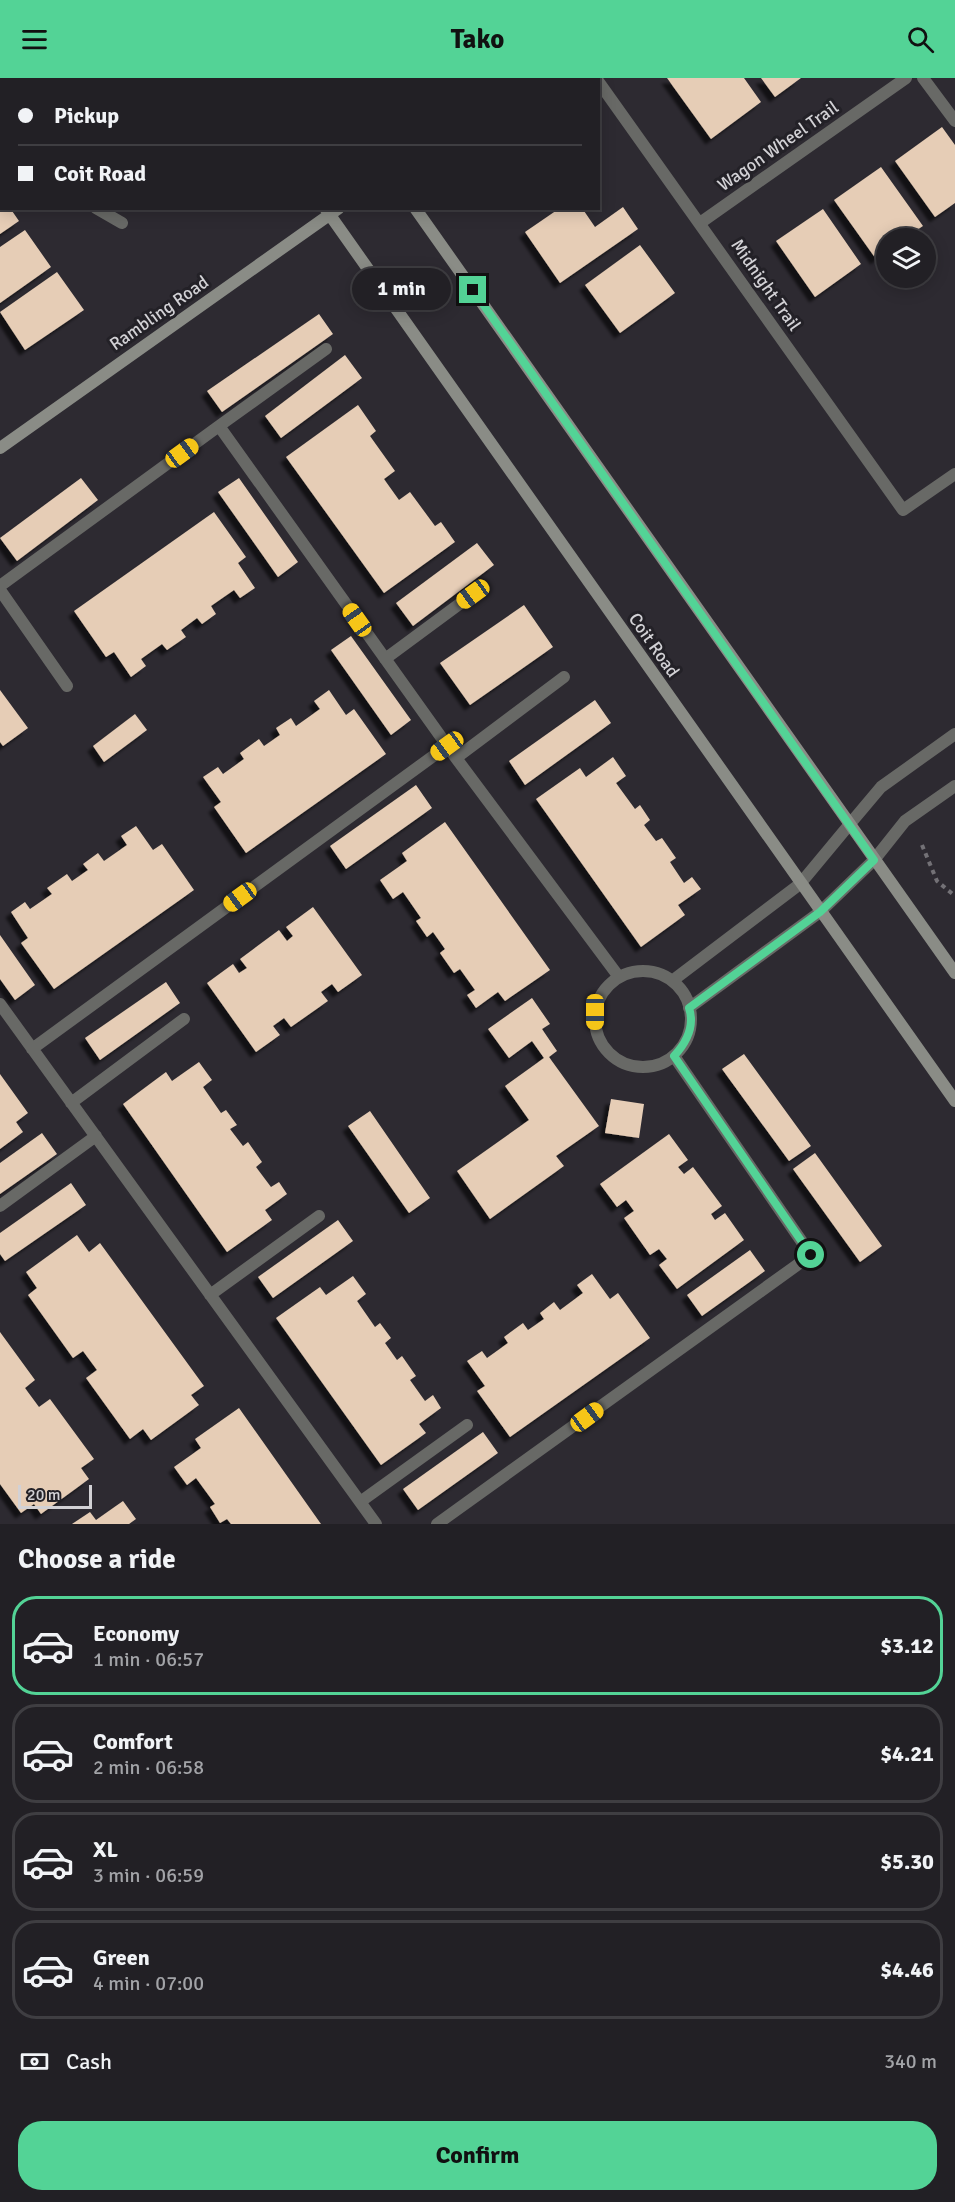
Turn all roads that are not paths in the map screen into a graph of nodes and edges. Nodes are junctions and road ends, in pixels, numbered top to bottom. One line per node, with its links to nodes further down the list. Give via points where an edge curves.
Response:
1 (906, 78): 9 (street, Wagon Wheel Trail)
2 (923, 78): 4 (street)
3 (600, 84): 9 (street, Midnight Trail)
4 (955, 121)
5 (99, 210): 8 (street)
6 (417, 210): 24 (main road)
7 (331, 211): 12 (main road, Rambling Road); 26 (main road, Coit Road)
8 (122, 223)
9 (700, 223): 13 (street, Midnight Trail, via 903,510)
10 (326, 349): 11 (street)
11 (219, 426): 14 (street); 17 (street)
12 (0, 448)
13 (955, 474)
14 (0, 585)
15 (0, 590): 19 (street)
16 (473, 594): 17 (street)
17 (385, 659): 21 (street)
18 (564, 677): 22 (street)
19 (67, 686)
20 (955, 734): 24 (street, via 881,787)
21 (447, 746): 22 (street); 34 (street)
22 (456, 758): 29 (street)
23 (955, 786): 25 (street, via 905,821)
24 (849, 825): 25 (main road); 26 (street)
25 (874, 860): 27 (street); 28 (main road)
26 (800, 884): 27 (main road, Coit Road); 30 (street)
27 (820, 912): 32 (street); 36 (main road, Coit Road)
28 (955, 973)
29 (619, 977): 30 (street, via 646,971); 35 (street, via 599,998 595,1012 599,1041 607,1053 619,1062 647,1068)
30 (672, 981): 32 (street, via 682,991)
31 (0, 1004): 34 (street)
32 (689, 1008): 35 (street, via 688,1037)
33 (184, 1019): 37 (street)
34 (32, 1048): 37 (street)
35 (674, 1056): 45 (street, via 811,1255)
36 (955, 1101)
37 (71, 1103): 38 (street)
38 (96, 1136): 39 (street); 41 (street)
39 (0, 1206)
40 (319, 1216): 41 (street)
41 (210, 1295): 43 (street)
42 (467, 1425): 43 (street)
43 (360, 1502): 44 (street)
44 (376, 1524)
45 (437, 1524)

